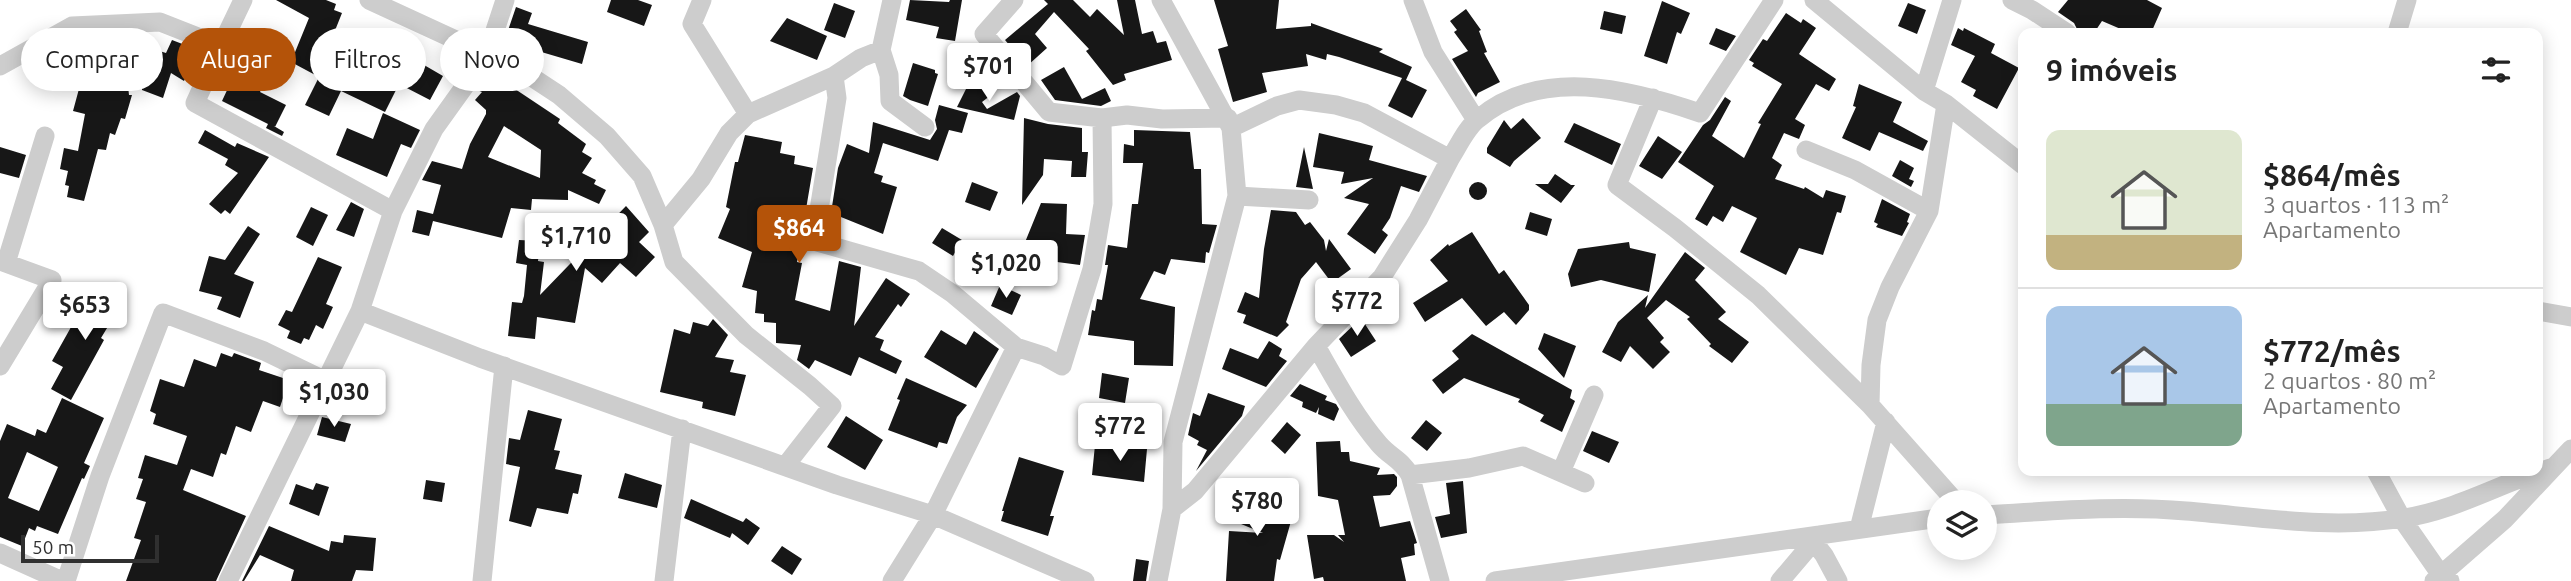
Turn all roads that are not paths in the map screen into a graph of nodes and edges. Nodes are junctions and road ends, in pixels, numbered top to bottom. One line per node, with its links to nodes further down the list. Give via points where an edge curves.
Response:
1 (243, 0): 14 (street)
2 (369, 0): 19 (street)
3 (505, 0): 15 (street)
4 (702, 0): 29 (street, via 692,24)
5 (892, 0): 20 (street)
6 (1014, 0): 30 (street, via 984,34 994,48 1049,112)
7 (1161, 0): 32 (street)
8 (1413, 0): 31 (street, via 1433,52)
9 (1774, 0): 27 (street, via 1700,113)
10 (1814, 0): 26 (street)
11 (1952, 0): 26 (street)
12 (2012, 0): 16 (street)
13 (2407, 0): 17 (street)
14 (230, 28)
15 (496, 28)
16 (2059, 28)
17 (2399, 28)
18 (177, 29): 21 (street, via 160,22 72,26)
19 (440, 33)
20 (881, 50): 22 (street); 33 (street, via 889,75 890,101)
21 (0, 66)
22 (834, 76): 29 (street); 48 (street, via 838,97 814,242 919,271)
23 (544, 85): 42 (street, via 607,136 642,176)
24 (200, 91): 40 (street, via 195,103)
25 (461, 91): 40 (street, via 434,129)
26 (1924, 91): 28 (street)
27 (1653, 98): 31 (street, via 1569,86 1515,96); 53 (street, via 1617,185 1758,295)
28 (1946, 104): 37 (street); 41 (street)
29 (748, 114): 42 (street, via 729,133 701,179)
30 (1102, 118): 32 (street, via 1127,115); 48 (street, via 1103,204 1093,270 1062,366)
31 (1476, 120): 36 (street)
32 (1229, 123): 36 (street, via 1299,100 1336,104 1364,113); 38 (street)
33 (925, 127)
34 (46, 136): 43 (street)
35 (1806, 150): 41 (street, via 1855,170)
36 (1450, 159): 47 (street, via 1382,277)
37 (2018, 161)
38 (1237, 196): 39 (street); 66 (street, via 1173,442)
39 (1309, 200)
40 (393, 211): 44 (street)
41 (1929, 211): 53 (street, via 1877,320)
42 (663, 225): 57 (street, via 674,262 746,335 832,406)
43 (3, 262): 49 (street, via 52,280)
44 (360, 311): 50 (street); 51 (street)
45 (2543, 312): 46 (street)
46 (2571, 317)
47 (1316, 346): 61 (street, via 1381,446 1403,463); 66 (street, via 1195,491)
48 (1016, 347): 68 (street)
49 (0, 366)
50 (503, 366): 55 (street); 77 (street)
51 (326, 382): 75 (street, via 264,351 163,313); 76 (street)
52 (1594, 395): 60 (street)
53 (1870, 405): 54 (street)
54 (1886, 422): 65 (street); 71 (street)
55 (682, 429): 57 (street); 78 (street)
56 (2571, 449): 58 (street)
57 (786, 465): 68 (street)
58 (2554, 467): 59 (street); 74 (street)
59 (2543, 470)
60 (1561, 472): 61 (street, via 1522,456); 64 (street)
61 (1410, 475): 82 (street)
62 (2379, 476): 69 (street)
63 (2524, 476): 69 (street, via 2442,511)
64 (1586, 483)
65 (1946, 490)
66 (1172, 509): 81 (street)
67 (1997, 514): 69 (street, via 2184,510 2352,524)
68 (933, 515): 79 (street); 80 (street)
69 (2402, 519): 74 (street)
70 (1927, 520): 71 (street)
71 (1859, 529): 72 (street)
72 (1816, 538): 83 (street); 84 (street); 85 (street)
73 (0, 553): 75 (street)
74 (2442, 579)
75 (64, 581)
76 (228, 581)
77 (482, 581)
78 (664, 581)
79 (892, 581)
80 (1085, 581)
81 (1158, 581)
82 (1440, 581)
83 (1495, 581)
84 (1780, 581)
85 (1838, 581)

